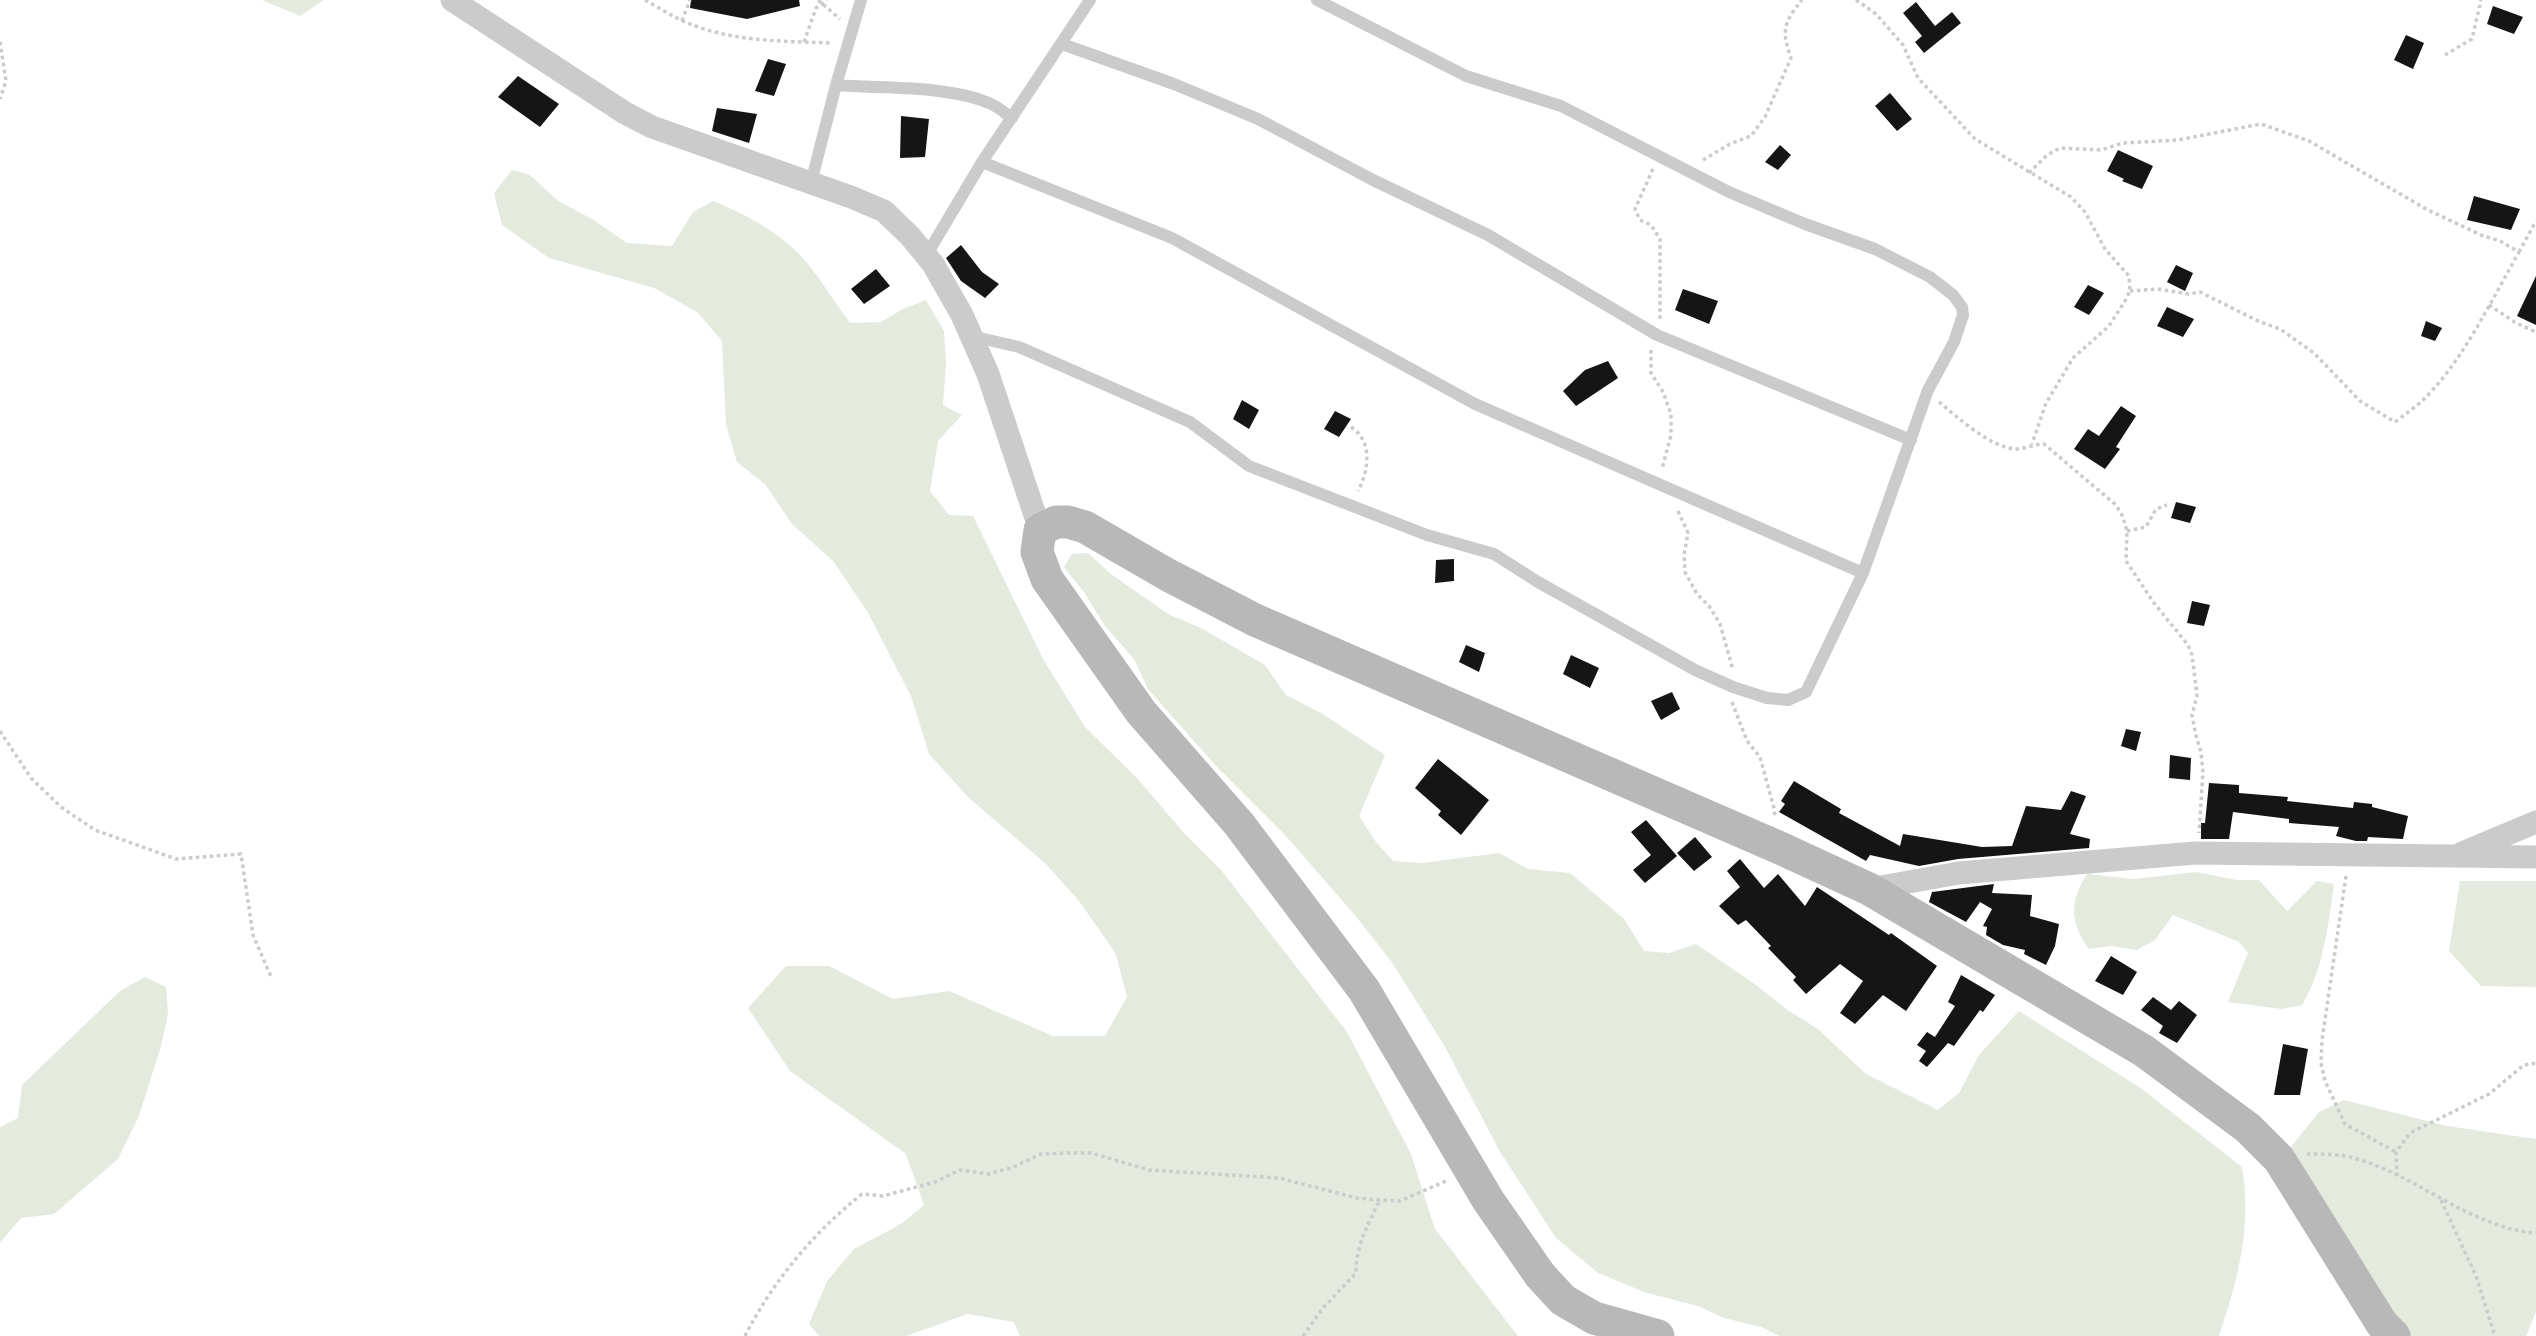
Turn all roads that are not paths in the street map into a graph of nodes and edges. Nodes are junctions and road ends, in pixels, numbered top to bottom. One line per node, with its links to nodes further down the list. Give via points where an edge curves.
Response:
1 (452, 0): 5 (street)
2 (861, 0): 7 (lane)
3 (1090, 0): 6 (lane)
4 (1317, 0): 13 (lane, via 1466,76 1560,106 1729,192 1875,249 1930,276 1953,295 1963,315 1928,390)
5 (470, 7): 10 (street, via 625,113)
6 (1062, 44): 8 (lane); 13 (lane, via 1258,119 1488,235 1657,335)
7 (835, 85): 8 (lane, via 970,96); 10 (lane)
8 (1012, 118): 9 (lane)
9 (982, 162): 11 (lane); 15 (lane, via 1172,238 1475,404)
10 (811, 184): 11 (street, via 884,211)
11 (926, 256): 12 (street)
12 (971, 336): 14 (street); 15 (lane, via 1019,347 1190,422 1249,466 1427,534 1494,554 1695,670 1768,698 1788,700 1806,692)
13 (1911, 440): 15 (lane)
14 (1040, 530): 19 (main road, via 1056,522 1085,527 1255,620); 20 (main road, via 1037,552 1047,579 1141,712 1239,824 1364,990 1488,1200 1533,1264 1563,1300 1594,1318)
15 (1863, 573)
16 (2536, 822): 17 (street)
17 (2456, 856): 18 (street); 19 (street, via 2199,853 1959,873)
18 (2536, 857)
19 (1869, 889): 21 (main road, via 2144,1051 2248,1128 2281,1162 2382,1324)
20 (1658, 1336)
21 (2394, 1336)

